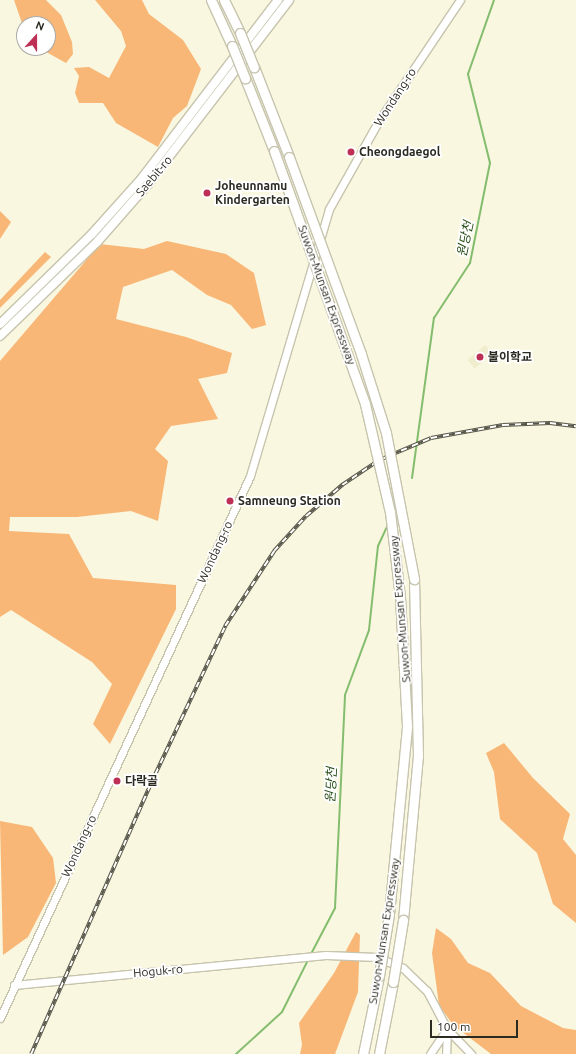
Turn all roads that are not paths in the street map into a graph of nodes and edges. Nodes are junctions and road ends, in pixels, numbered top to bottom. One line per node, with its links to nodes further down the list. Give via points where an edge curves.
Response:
1 (211, 0): 13 (highway, Suwon-Munsan Expressway, bridge, via 274,151 365,404 390,512 400,597 407,726 389,914)
2 (224, 0): 14 (highway, Suwon-Munsan Expressway, bridge, via 240,33 289,157 380,412 396,476 414,579 418,756 403,920)
3 (278, 0): 6 (highway, Saebit-ro)
4 (289, 0): 6 (highway, Saebit-ro)
5 (460, 0): 10 (main road, Wondang-ro, via 378,122 329,209 250,476)
6 (222, 85): 7 (highway, Saebit-ro, via 98,240)
7 (60, 272): 8 (highway, Saebit-ro); 9 (highway, Saebit-ro)
8 (0, 324)
9 (0, 336)
10 (14, 985): 11 (main road, Wondang-ro); 12 (main road, Hoguk-ro, via 326,955 377,956 403,968 427,991)
11 (0, 1018)
12 (447, 1029): 15 (main road); 16 (main road); 17 (main road)
13 (363, 1054)
14 (379, 1054)
15 (430, 1054)
16 (446, 1054)
17 (472, 1054)

